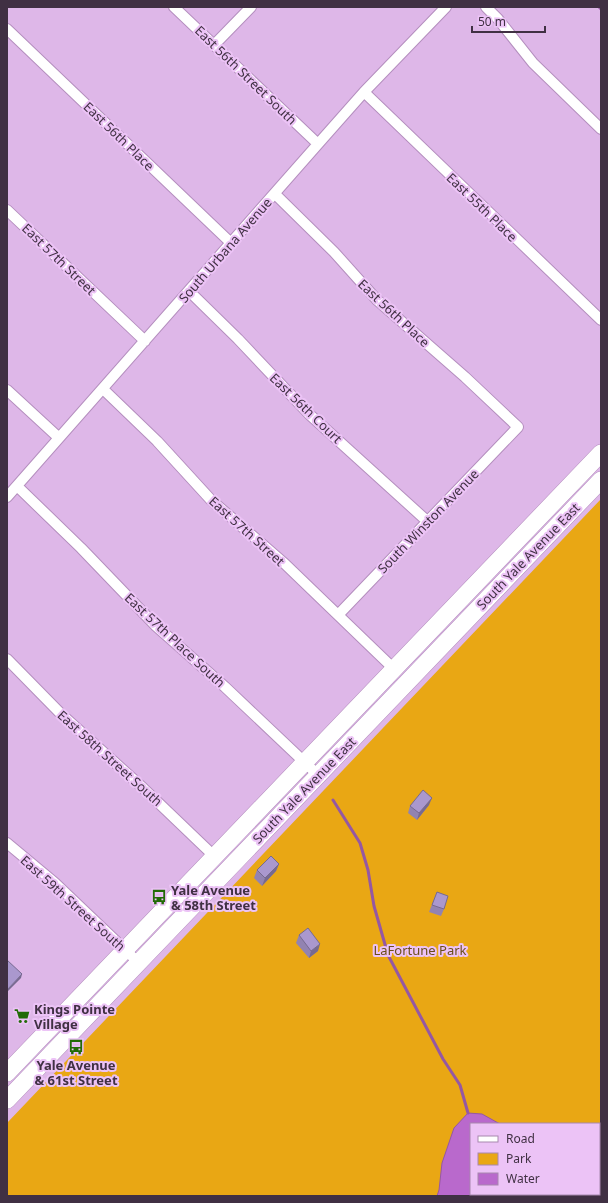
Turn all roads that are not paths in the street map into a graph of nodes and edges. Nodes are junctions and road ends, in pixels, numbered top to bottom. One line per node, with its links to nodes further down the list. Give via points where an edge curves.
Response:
1 (174, 7): 6 (street, East 56th Street South)
2 (251, 7): 6 (street)
3 (446, 7): 7 (street, South Urbana Avenue)
4 (486, 7): 8 (street, via 533,63)
5 (7, 29): 12 (street, East 56th Place)
6 (214, 45): 9 (street, East 56th Street South)
7 (364, 92): 9 (street, South Urbana Avenue); 14 (street, East 55th Place)
8 (601, 129)
9 (318, 144): 10 (street, South Urbana Avenue)
10 (275, 194): 12 (street, South Urbana Avenue); 18 (street, East 56th Place, via 334,252 377,300 466,377)
11 (7, 210): 15 (street, East 57th Street)
12 (231, 243): 13 (street, South Urbana Avenue)
13 (189, 291): 15 (street, South Urbana Avenue); 24 (street, East 56th Court, via 309,414)
14 (601, 320)
15 (145, 341): 16 (street, South Urbana Avenue)
16 (103, 389): 19 (street, South Urbana Avenue); 25 (street, East 57th Street, via 157,441 211,500)
17 (7, 390): 19 (street)
18 (518, 427): 24 (street, South Winston Avenue)
19 (58, 437): 22 (street, South Urbana Avenue)
20 (601, 453): 27 (main road, South Yale Avenue East)
21 (601, 480): 29 (main road, South Yale Avenue East)
22 (17, 486): 23 (street, South Urbana Avenue); 28 (street, East 57th Place South, via 156,626)
23 (7, 497)
24 (428, 521): 25 (street, South Winston Avenue)
25 (338, 615): 27 (street, East 57th Street)
26 (7, 659): 31 (street, East 58th Street South, via 61,714)
27 (394, 669): 28 (main road, South Yale Avenue East)
28 (304, 762): 29 (street, East 57th Place South); 31 (main road, South Yale Avenue East)
29 (318, 775): 33 (main road, South Yale Avenue East)
30 (7, 843): 32 (street, East 59th Street South, via 55,883)
31 (214, 856): 32 (main road, South Yale Avenue East)
32 (125, 950): 33 (street, East 59th Street South); 34 (main road, South Yale Avenue East)
33 (139, 963): 35 (main road, South Yale Avenue East)
34 (7, 1073)
35 (7, 1100)

